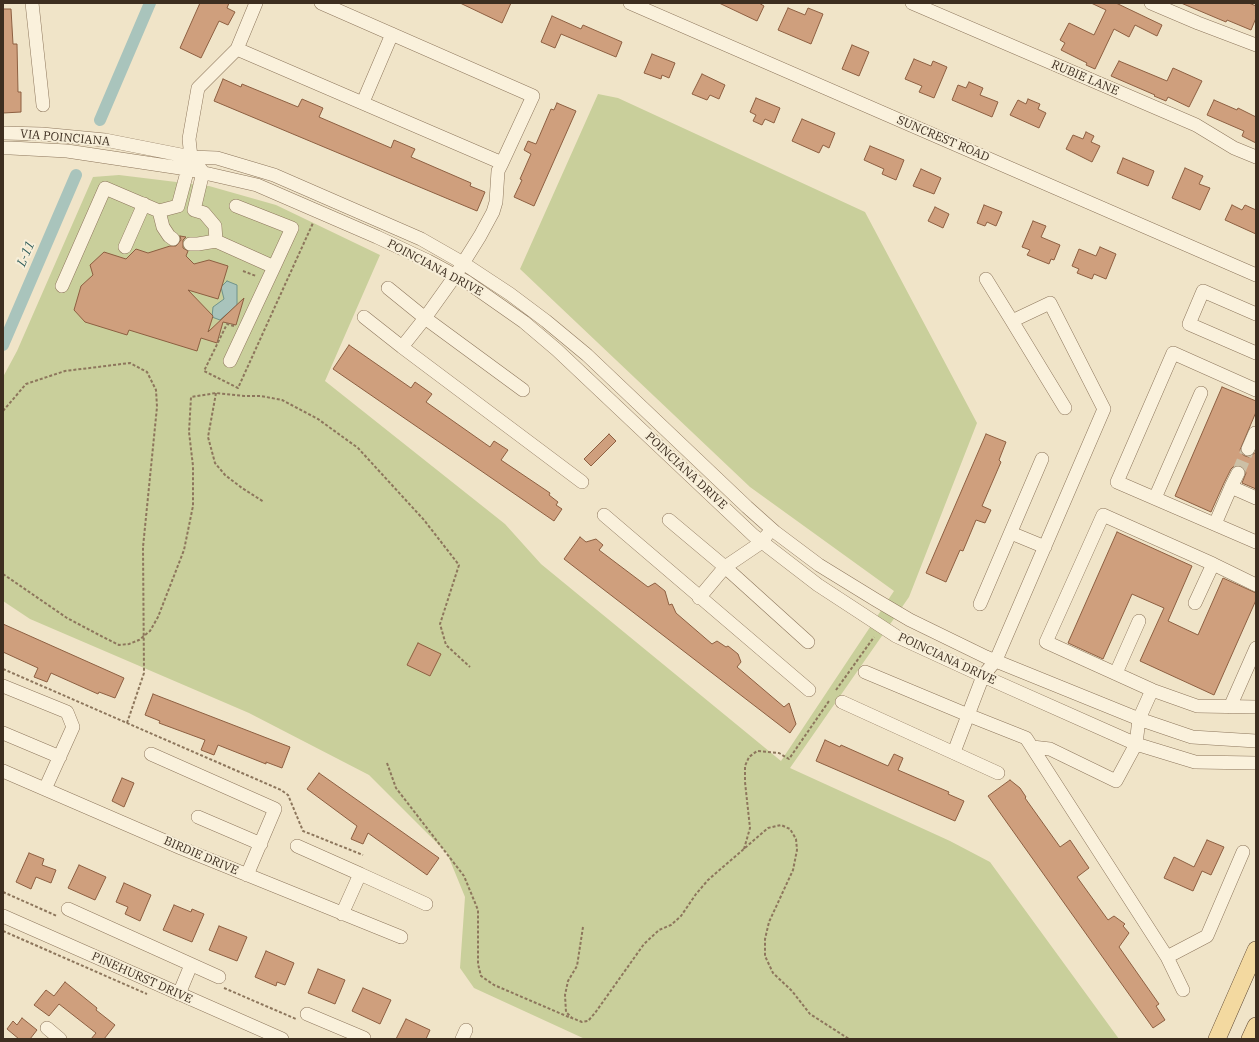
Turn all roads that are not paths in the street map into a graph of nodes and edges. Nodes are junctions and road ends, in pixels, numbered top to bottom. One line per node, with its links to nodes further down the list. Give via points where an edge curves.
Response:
1 (32, 3): 11 (street)
2 (256, 3): 9 (street)
3 (321, 3): 7 (street)
4 (630, 3): 29 (street, SUNCREST ROAD)
5 (912, 3): 15 (street, RUBIE LANE, via 1196,125)
6 (1151, 3): 8 (street)
7 (392, 34): 10 (street); 18 (street, via 533,96)
8 (1256, 45)
9 (237, 49): 10 (street); 17 (street, via 198,88 189,139)
10 (363, 102): 18 (street)
11 (43, 106)
12 (3, 133): 13 (street, VIA POINCIANA, via 105,140)
13 (127, 145): 17 (street, POINCIANA DRIVE, via 151,148)
14 (3, 148): 16 (street, VIA POINCIANA, via 66,150)
15 (1256, 158)
16 (127, 160): 17 (street, POINCIANA DRIVE)
17 (189, 163): 19 (street); 22 (street, via 178,206); 27 (street, POINCIANA DRIVE, via 217,158 274,175 420,239)
18 (502, 163): 27 (street, via 498,171 493,212)
19 (203, 172): 24 (street, via 194,210 204,213 214,226); 30 (street, POINCIANA DRIVE, via 256,185 378,237)
20 (144, 204): 22 (street); 26 (street); 32 (street, via 105,188)
21 (236, 206): 28 (street, via 292,228)
22 (159, 211): 23 (street, via 163,227)
23 (173, 239)
24 (216, 241): 25 (street); 28 (street)
25 (190, 244)
26 (124, 247)
27 (463, 263): 30 (street); 56 (street, POINCIANA DRIVE, via 510,294 587,355)
28 (274, 267): 40 (street)
29 (1256, 275)
30 (455, 276): 36 (street); 58 (street, POINCIANA DRIVE, via 524,322 557,350)
31 (986, 279): 37 (street)
32 (62, 286)
33 (388, 288): 36 (street)
34 (1256, 314): 39 (street, via 1203,291 1189,324)
35 (364, 317): 38 (street)
36 (424, 318): 38 (street); 41 (street)
37 (1012, 321): 44 (street); 60 (street, via 1050,303 1104,409)
38 (402, 347): 49 (street)
39 (1256, 353)
40 (230, 361)
41 (523, 390)
42 (1256, 390): 51 (street, via 1173,353 1117,482)
43 (1201, 393): 51 (street)
44 (1065, 408)
45 (1256, 432): 46 (street)
46 (1248, 449)
47 (1042, 459): 57 (street)
48 (1238, 473): 50 (street)
49 (582, 482)
50 (1231, 487): 52 (street); 55 (street)
51 (1155, 498): 55 (street)
52 (1256, 498)
53 (604, 515): 64 (street)
54 (669, 520): 62 (street)
55 (1215, 524): 59 (street)
56 (772, 529): 58 (street); 70 (street, POINCIANA DRIVE, via 819,565 904,616)
57 (1011, 533): 60 (street); 66 (street)
58 (762, 542): 62 (street); 73 (street, POINCIANA DRIVE, via 818,585 896,636)
59 (1256, 542)
60 (1045, 547): 70 (street)
61 (1213, 564): 63 (street); 65 (street); 72 (street, via 1103,515 1046,642)
62 (725, 568): 64 (street); 68 (street)
63 (1256, 585)
64 (700, 598): 75 (street)
65 (1195, 603)
66 (980, 604)
67 (1139, 621): 72 (street)
68 (808, 642)
69 (1256, 648): 79 (street)
70 (996, 660): 73 (street); 81 (street, POINCIANA DRIVE)
71 (865, 672): 80 (street)
72 (1116, 674): 76 (street)
73 (983, 676): 80 (street); 84 (street, POINCIANA DRIVE)
74 (3, 686): 88 (street, via 67,712 73,727)
75 (809, 690)
76 (1152, 690): 79 (street, via 1197,706); 81 (street)
77 (835, 700): 86 (street)
78 (1256, 705): 79 (street)
79 (1230, 707)
80 (968, 715): 85 (street, via 1026,738); 86 (street)
81 (1139, 719): 83 (street, POINCIANA DRIVE, via 1192,737); 84 (street)
82 (3, 733): 88 (street)
83 (1256, 741)
84 (1136, 744): 85 (street, via 1116,781 1050,749); 89 (street, POINCIANA DRIVE, via 1195,762)
85 (1032, 747): 105 (street)
86 (954, 752): 91 (street)
87 (151, 754): 94 (street, via 275,809)
88 (60, 757): 92 (street)
89 (1256, 763)
90 (3, 771): 92 (street, BIRDIE DRIVE)
91 (998, 773)
92 (45, 789): 98 (street, BIRDIE DRIVE)
93 (198, 817): 94 (street)
94 (260, 844): 98 (street)
95 (296, 846): 97 (street)
96 (1243, 852): 105 (street, via 1206,936)
97 (360, 874): 99 (street); 101 (street)
98 (247, 875): 101 (street, BIRDIE DRIVE)
99 (426, 904)
100 (68, 909): 106 (street)
101 (342, 914): 103 (street, BIRDIE DRIVE)
102 (3, 916): 109 (street, PINEHURST DRIVE)
103 (401, 937)
104 (1256, 950): 117 (main road)
105 (1167, 957): 108 (street)
106 (191, 965): 107 (street); 109 (street)
107 (219, 977)
108 (1184, 990)
109 (179, 994): 116 (street, PINEHURST DRIVE)
110 (307, 1014): 113 (street)
111 (1256, 1026): 118 (main road)
112 (47, 1028): 115 (street)
113 (336, 1033): 114 (street)
114 (364, 1038)
115 (60, 1039)
116 (282, 1039)
117 (1217, 1039)
118 (1250, 1039)

